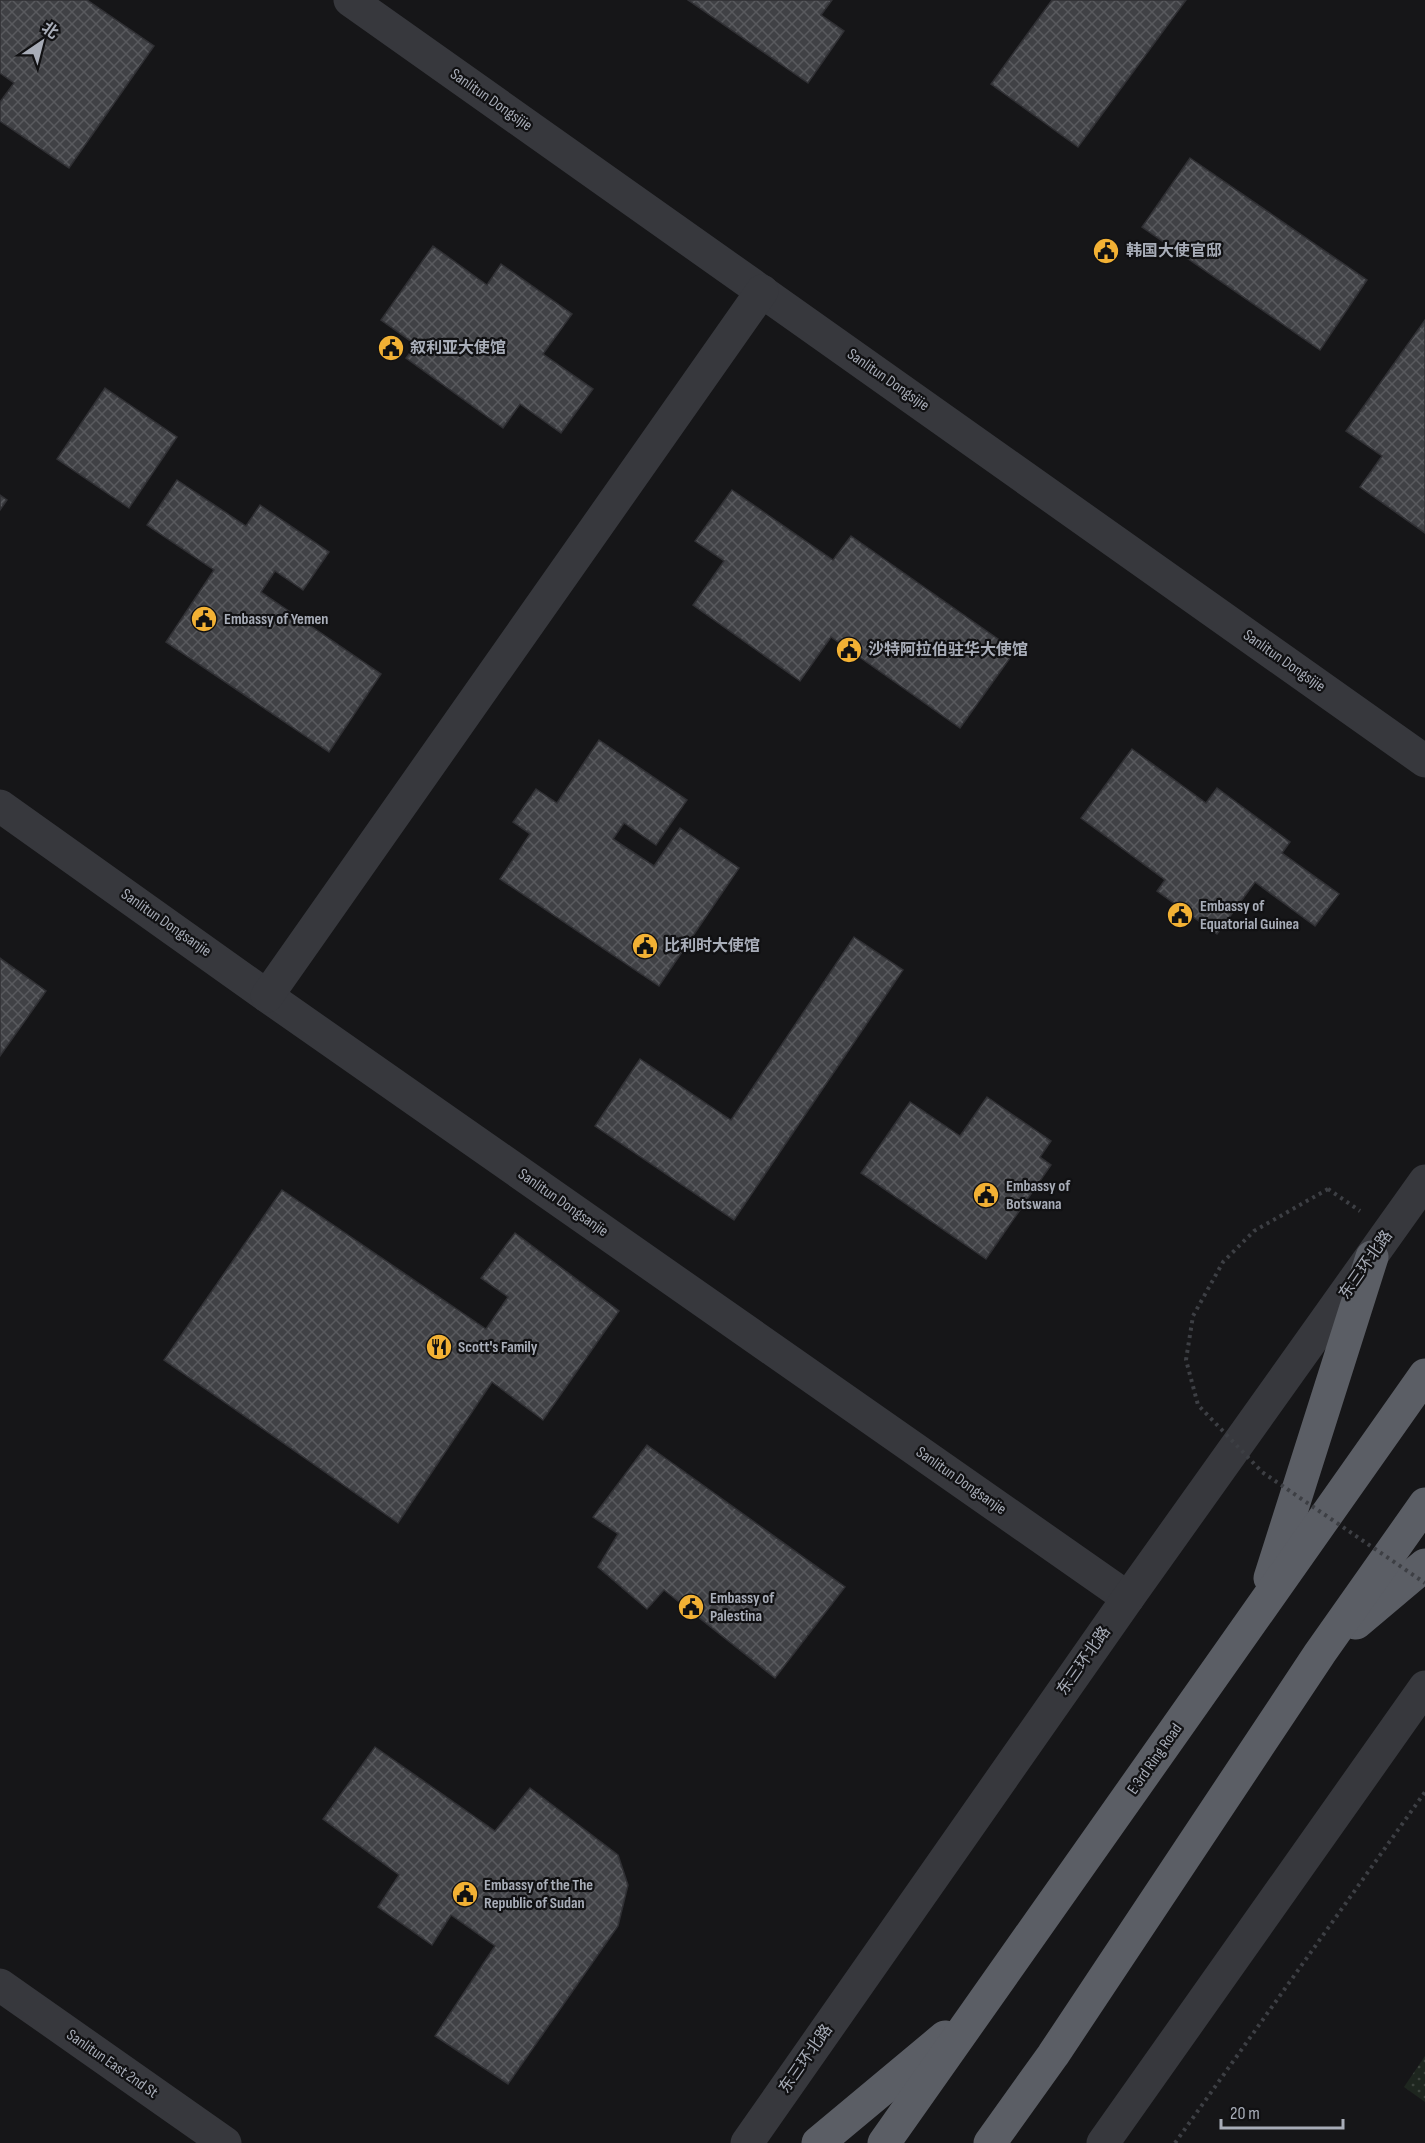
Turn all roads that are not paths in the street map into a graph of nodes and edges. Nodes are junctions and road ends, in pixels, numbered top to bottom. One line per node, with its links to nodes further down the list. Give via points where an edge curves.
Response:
1 (350, 0): 2 (street, Sanlitun Dongsijie)
2 (762, 291): 3 (street, Sanlitun Dongsijie); 5 (street)
3 (1425, 761)
4 (0, 806): 5 (street, Sanlitun Dongsanjie)
5 (267, 996): 11 (street, Sanlitun Dongsanjie)
6 (1425, 1181): 7 (street, 东三环北路)
7 (1372, 1257): 11 (street, 东三环北路); 12 (highway)
8 (1425, 1375): 12 (highway, E 3rd Ring Road)
9 (1425, 1504): 13 (highway)
10 (1425, 1565): 13 (highway)
11 (1128, 1598): 19 (street, 东三环北路)
12 (1260, 1611): 16 (highway, E 3rd Ring Road)
13 (1320, 1653): 17 (highway)
14 (1425, 1687): 24 (street)
15 (0, 1985): 18 (street, Sanlitun East 2nd St)
16 (980, 2006): 20 (highway); 21 (highway, E 3rd Ring Road)
17 (1053, 2055): 22 (highway); 23 (highway)
18 (225, 2143)
19 (747, 2143)
20 (818, 2143)
21 (884, 2143)
22 (990, 2143)
23 (1014, 2143)
24 (1103, 2143)

